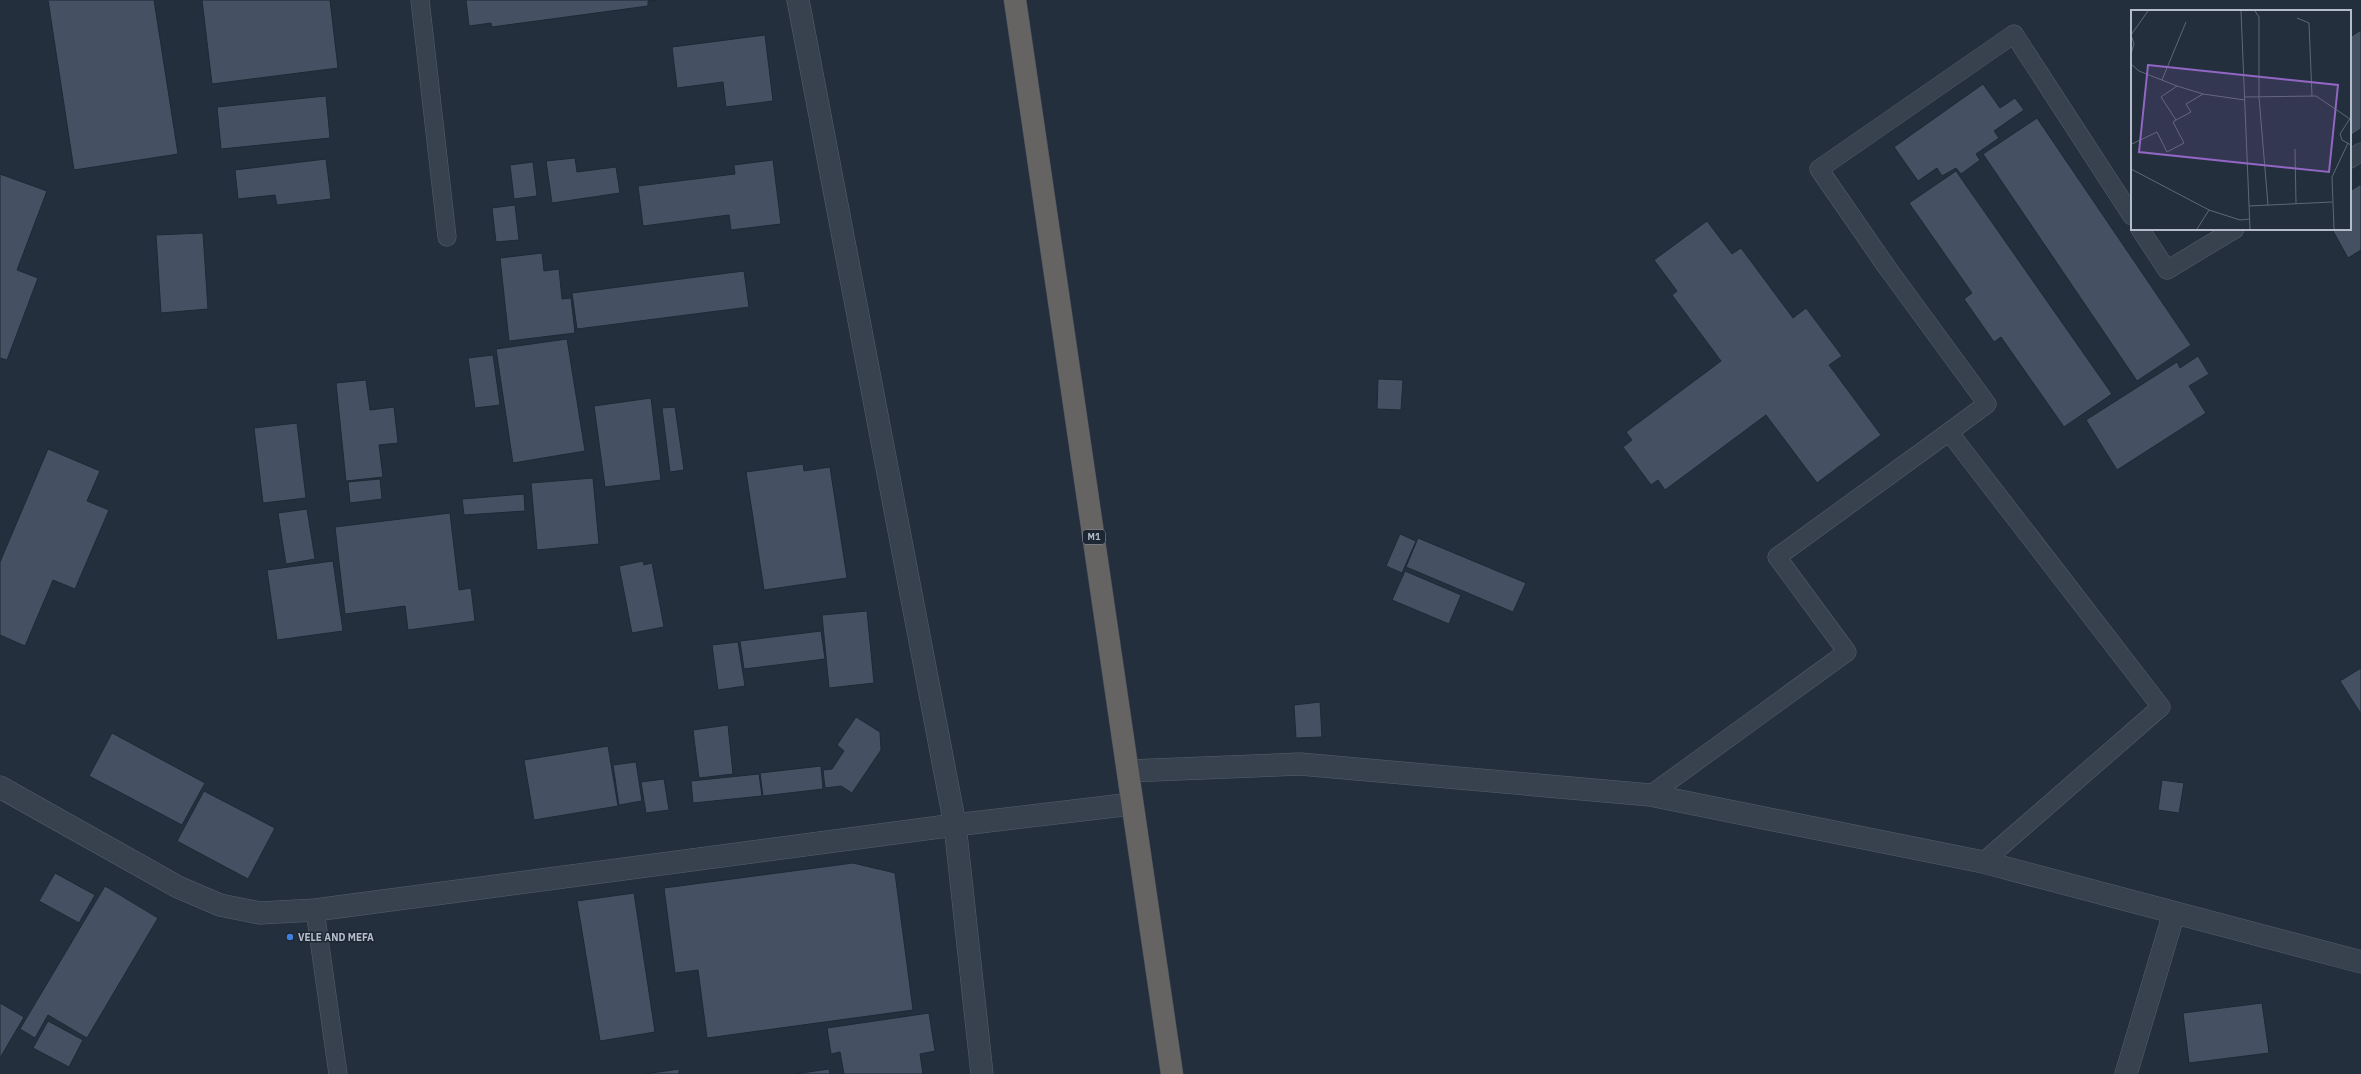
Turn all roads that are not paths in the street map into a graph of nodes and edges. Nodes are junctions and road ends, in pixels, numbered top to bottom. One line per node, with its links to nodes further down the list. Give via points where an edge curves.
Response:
1 (420, 0): 9 (lane)
2 (798, 0): 15 (street)
3 (1015, 0): 11 (highway, M1)
4 (2361, 152): 5 (lane)
5 (2351, 158)
6 (2131, 214): 10 (lane, via 2014,34 1819,169 1987,404)
7 (2141, 230): 8 (lane, via 2167,270)
8 (2233, 230)
9 (447, 237)
10 (1949, 432): 13 (lane, via 1777,557 1847,652); 16 (lane, via 2161,707)
11 (1128, 771): 13 (street, via 1300,764); 14 (highway, M1)
12 (0, 787): 17 (street, via 178,887 220,905 260,913)
13 (1650, 795): 16 (street)
14 (1132, 804): 15 (street); 22 (highway, M1)
15 (955, 825): 17 (street); 21 (street)
16 (1983, 862): 18 (street)
17 (315, 910): 20 (lane)
18 (2174, 913): 19 (street); 23 (street)
19 (2361, 962)
20 (338, 1074)
21 (982, 1074)
22 (1172, 1074)
23 (2126, 1074)

